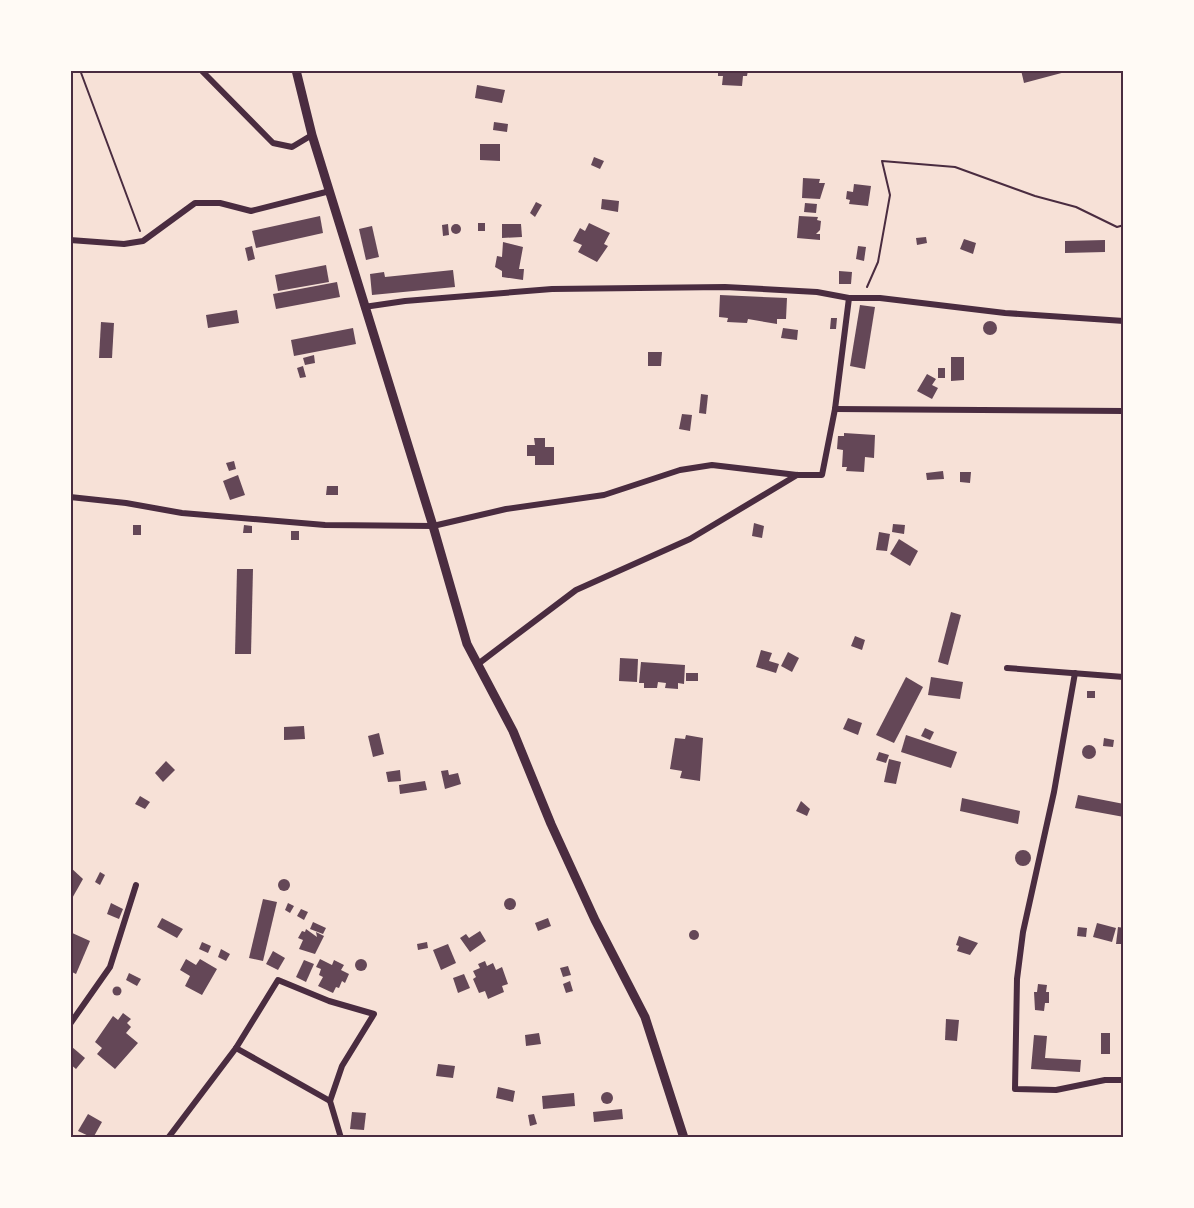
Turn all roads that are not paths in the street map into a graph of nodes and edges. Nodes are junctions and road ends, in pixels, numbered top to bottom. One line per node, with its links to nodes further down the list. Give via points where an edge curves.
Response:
1 (201, 70): 3 (street, via 273,143 292,147)
2 (296, 70): 3 (street)
3 (312, 135): 4 (street)
4 (330, 191): 5 (street, via 251,211 220,203 195,203 144,241 124,244); 7 (street)
5 (70, 240)
6 (849, 298): 7 (street, via 817,292 725,287 584,289 469,295); 8 (street); 9 (street)
7 (364, 307): 13 (street)
8 (1124, 321)
9 (835, 409): 10 (street); 11 (street, via 822,475)
10 (1124, 411)
11 (797, 475): 13 (street, via 712,465 680,470 604,495 506,509); 14 (street, via 690,539 576,590)
12 (70, 497): 13 (street, via 182,513 325,525)
13 (433, 526): 14 (street, via 467,644)
14 (478, 664): 25 (street, via 513,731 595,920 645,1017)
15 (1007, 668): 16 (street)
16 (1075, 673): 17 (street); 21 (street, via 1023,932 1017,979 1015,1089 1056,1090)
17 (1124, 677)
18 (136, 885): 19 (street, via 110,967)
19 (70, 1024)
20 (236, 1048): 22 (street); 22 (street, via 278,980 374,1014 342,1066); 23 (street)
21 (1124, 1080)
22 (330, 1101): 24 (street)
23 (168, 1137)
24 (341, 1137)
25 (684, 1137)

